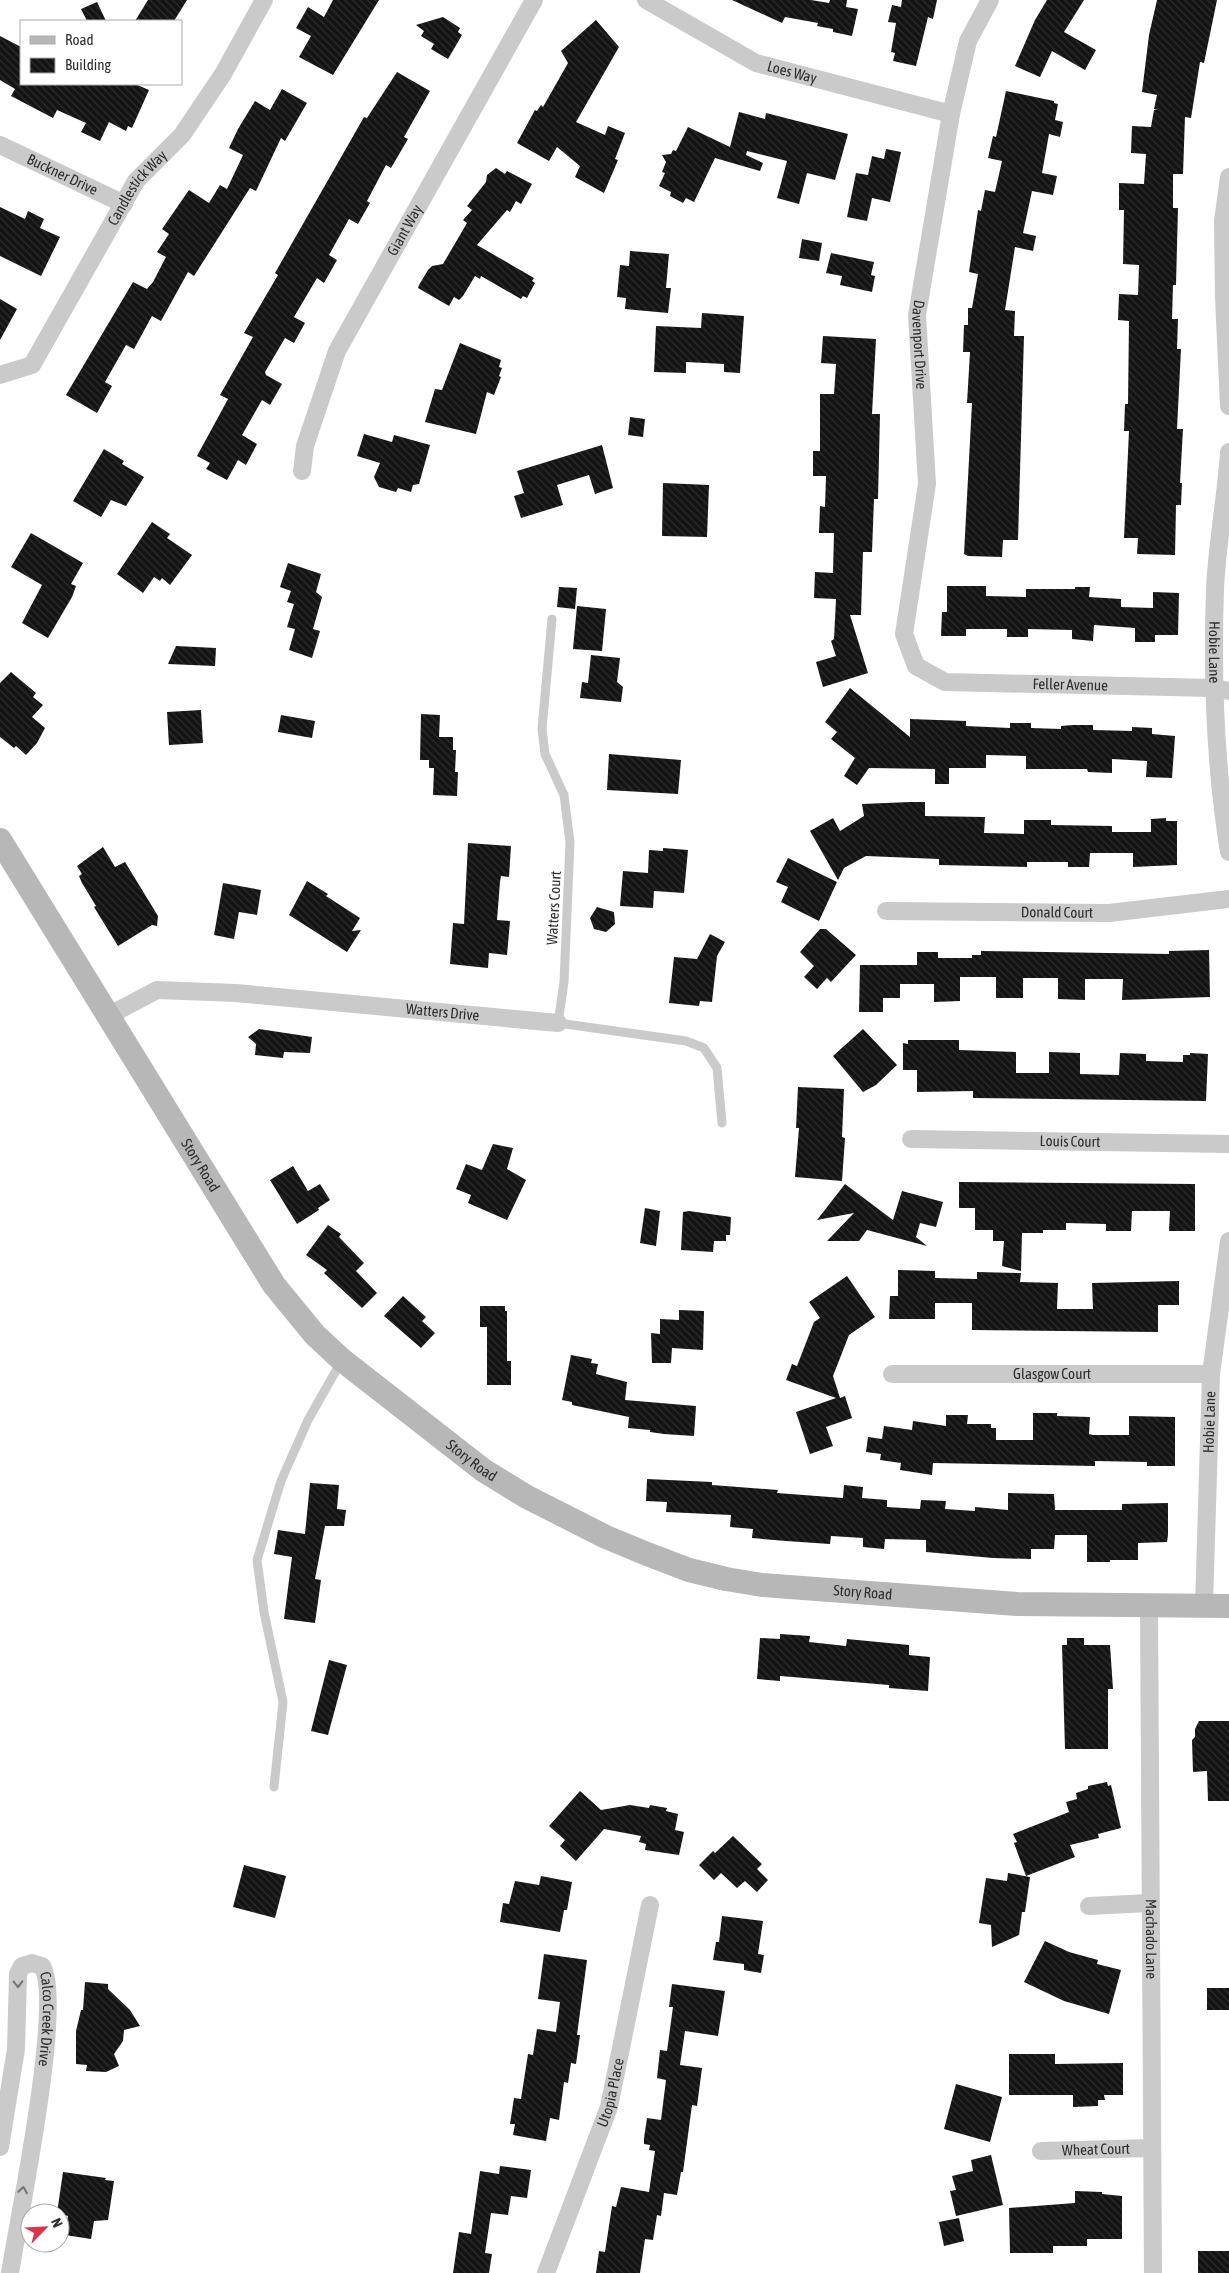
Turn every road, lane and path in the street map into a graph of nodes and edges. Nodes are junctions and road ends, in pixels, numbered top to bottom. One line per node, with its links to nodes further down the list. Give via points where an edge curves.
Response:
1 (264, 0): 8 (street, Candlestick Way, via 223,74 182,135 136,181)
2 (534, 0): 12 (street, Giant Way, via 337,351 305,446)
3 (646, 0): 5 (street, Loes Way, via 756,63)
4 (990, 0): 5 (street, Davenport Drive, via 968,41)
5 (951, 114): 14 (street, Davenport Drive, via 917,315 927,484 904,634)
6 (0, 145): 8 (street, Buckner Drive)
7 (1229, 177): 10 (street, via 1223,221)
8 (124, 204): 9 (street, Candlestick Way, via 32,365)
9 (5, 372)
10 (1229, 406)
11 (1229, 452): 15 (street, Hobie Lane, via 1216,588)
12 (302, 471)
13 (552, 620): 21 (lane, Watters Court, via 542,729 545,754 564,795 570,842 564,982)
14 (916, 666): 15 (street, Feller Avenue, via 945,682)
15 (1221, 690): 17 (street, Hobie Lane, via 1221,803)
16 (0, 840): 20 (street, Story Road)
17 (1229, 852)
18 (1229, 899): 19 (street, Donald Court, via 1109,913)
19 (886, 911)
20 (108, 1016): 21 (street, Watters Drive, via 157,990 236,993); 26 (street, Story Road, via 274,1285 315,1335)
21 (558, 1023): 22 (lane, Watters Drive, via 686,1042 704,1048 717,1068)
22 (722, 1124)
23 (911, 1138): 24 (street, Louis Court)
24 (1229, 1144)
25 (1229, 1241): 28 (street, Hobie Lane)
26 (342, 1360): 31 (street, Story Road, via 483,1470 527,1497 606,1537 689,1570 762,1585 1017,1604); 32 (lane, via 308,1420 281,1481 257,1560 283,1702)
27 (892, 1374): 28 (street, Glasgow Court)
28 (1211, 1374): 29 (street, Hobie Lane)
29 (1204, 1606): 30 (street, Story Road); 31 (street, Story Road)
30 (1229, 1606)
31 (1149, 1607): 33 (street, Machado Lane)
32 (274, 1788)
33 (1150, 1903): 35 (street); 37 (street, Machado Lane)
34 (650, 1905): 40 (street, Utopia Place, via 609,2108)
35 (1089, 1906)
36 (0, 2146): 39 (street, Calco Creek Drive, one-way to 36, via 45,2060 46,1973 42,1966 32,1963 22,1966 18,1974 16,2049)
37 (1150, 2148): 38 (street, Wheat Court); 41 (street, Machado Lane)
38 (1041, 2151)
39 (10, 2273)
40 (546, 2273)
41 (1153, 2273)

